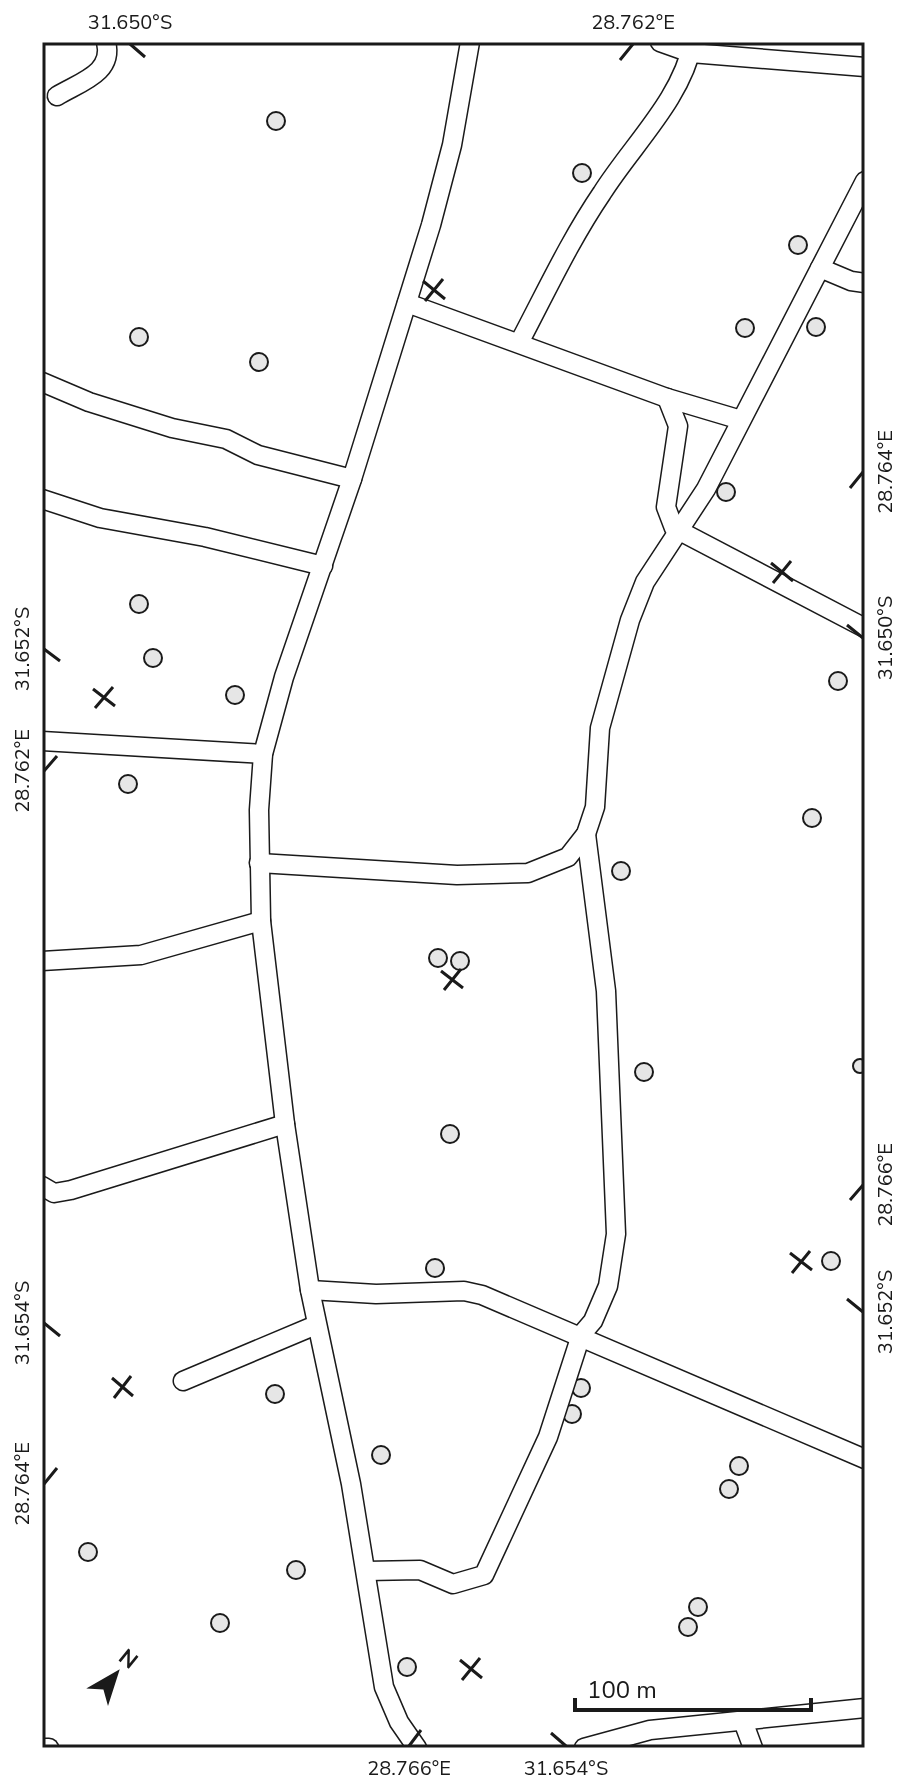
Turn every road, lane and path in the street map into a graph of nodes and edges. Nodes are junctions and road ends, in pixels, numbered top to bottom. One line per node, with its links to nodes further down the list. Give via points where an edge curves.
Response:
1 (106, 42): 6 (street, via 109,56 104,67)
2 (470, 42): 10 (street, via 452,145)
3 (660, 42): 4 (street)
4 (692, 48): 5 (street); 11 (street, via 656,119 576,234)
5 (865, 67)
6 (57, 96)
7 (865, 181): 8 (street)
8 (820, 268): 9 (street); 14 (street)
9 (860, 285)
10 (407, 303): 11 (street); 15 (street)
11 (519, 343): 13 (street)
12 (42, 382): 15 (street, via 172,428 226,439 258,455)
13 (667, 398): 14 (street); 17 (street, via 678,426 666,507)
14 (741, 420): 17 (street)
15 (352, 479): 18 (street)
16 (42, 499): 18 (street, via 100,518)
17 (679, 532): 19 (street); 22 (street, via 645,582 630,620 600,728 595,807)
18 (323, 566): 21 (street)
19 (865, 628)
20 (42, 741): 21 (street)
21 (263, 754): 23 (street)
22 (586, 834): 23 (street, via 568,857 528,873 457,875); 30 (street, via 606,991 616,1234 608,1286)
23 (259, 863): 24 (street)
24 (261, 921): 25 (street, via 141,955); 26 (street)
25 (42, 961)
26 (285, 1124): 27 (street, via 71,1190 54,1193); 28 (street)
27 (42, 1186)
28 (310, 1290): 29 (street); 30 (street, via 464,1291)
29 (316, 1325): 31 (street); 33 (street)
30 (581, 1335): 32 (street); 33 (street, via 548,1437 484,1575 453,1584 420,1570)
31 (183, 1381)
32 (865, 1459)
33 (366, 1571): 38 (street, via 384,1687)
34 (865, 1708): 35 (street)
35 (743, 1721): 39 (street, via 650,1730); 40 (street)
36 (42, 1748): 37 (street)
37 (49, 1748)
38 (417, 1748)
39 (586, 1748)
40 (753, 1748)

